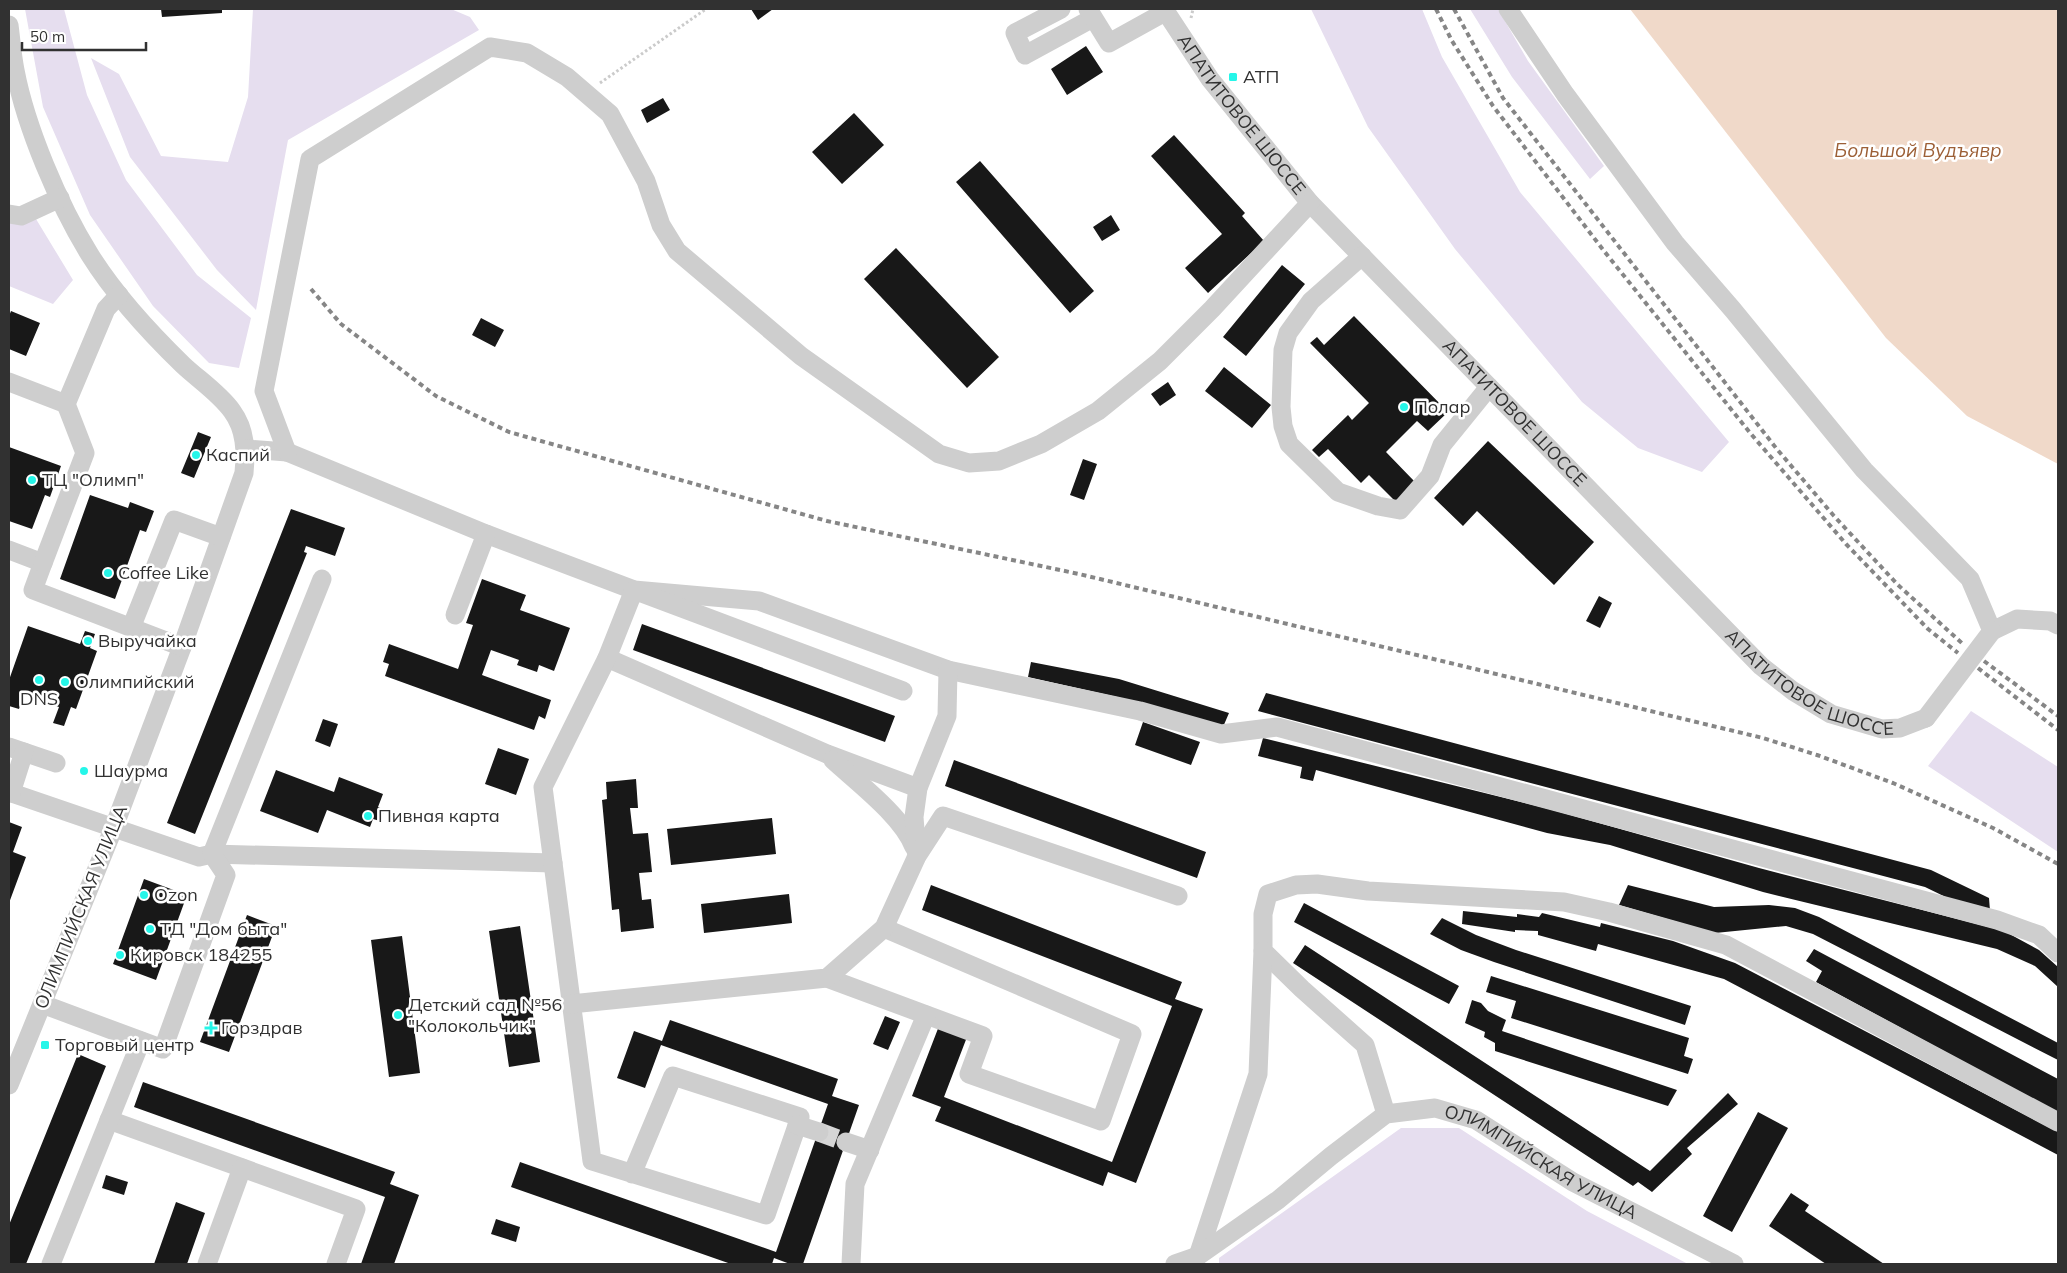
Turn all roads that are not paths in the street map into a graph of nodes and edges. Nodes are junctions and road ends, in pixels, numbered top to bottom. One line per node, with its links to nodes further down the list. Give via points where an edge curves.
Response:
1 (1061, 9): 4 (street, via 1015,33 1025,54)
2 (1508, 9): 25 (street, via 1565,94 1674,243 1864,470 1970,579)
3 (1164, 10): 4 (street, via 1109,43); 7 (street, АПАТИТОВОЕ ШОССЕ, via 1210,79)
4 (1091, 13)
5 (9, 25): 6 (street, via 15,71 32,130)
6 (60, 198): 8 (street, via 21,216); 10 (street, via 90,255)
7 (1310, 203): 9 (street, АПАТИТОВОЕ ШОССЕ); 15 (street, via 1160,361 1098,411 1041,444 999,461 969,463 939,454 801,356 677,251 661,225 646,181 610,114 567,77 527,53 490,47 310,159 264,391)
8 (9, 214)
9 (1362, 256): 12 (street, АПАТИТОВОЕ ШОССЕ); 12 (street, via 1311,301 1288,333 1283,350 1281,407 1289,444 1338,492 1400,510 1430,476 1442,445)
10 (119, 295): 13 (street, via 106,309); 14 (street, via 153,334 233,412)
11 (9, 382): 13 (street)
12 (1489, 387): 25 (street, АПАТИТОВОЕ ШОССЕ, bridge, via 1761,666 1793,691 1831,714 1882,729 1900,728 1926,718)
13 (66, 404): 19 (street, via 85,453)
14 (246, 449): 15 (street); 17 (street, ОЛИМПИЙСКАЯ УЛИЦА, via 244,473)
15 (287, 452): 16 (street)
16 (486, 534): 21 (street); 22 (street)
17 (221, 537): 24 (street, via 174,520); 26 (street, ОЛИМПИЙСКАЯ УЛИЦА)
18 (9, 550): 19 (street)
19 (44, 563): 24 (street, via 33,590)
20 (322, 579): 36 (street)
21 (634, 590): 27 (street); 28 (street, via 759,601); 29 (street)
22 (455, 615)
23 (2058, 625): 25 (street, via 2050,621 2017,619)
24 (131, 628): 26 (street)
25 (1992, 631)
26 (182, 647): 35 (street, ОЛИМПИЙСКАЯ УЛИЦА)
27 (607, 658): 31 (street); 38 (street, via 543,787)
28 (948, 670): 33 (street, via 947,716); 42 (street, via 1140,711 1221,734 1277,727 1997,920 2039,935)
29 (903, 691)
30 (17, 750): 32 (street); 34 (street)
31 (827, 754): 33 (street); 37 (street, via 898,821 909,834)
32 (56, 763)
33 (918, 788): 37 (street, via 914,817)
34 (10, 793): 35 (street)
35 (114, 828): 36 (street, via 199,857); 44 (street, ОЛИМПИЙСКАЯ УЛИЦА)
36 (212, 854): 38 (street); 47 (street, via 226,876 163,1049)
37 (917, 856): 39 (street, via 943,816); 40 (street)
38 (553, 864): 45 (street)
39 (1178, 896)
40 (884, 928): 43 (street); 46 (street, via 1132,1034 1101,1121 969,1074 983,1036)
41 (1263, 951): 49 (street, via 1365,1045); 51 (street, via 1263,914 1268,894 1296,885 1564,902 1726,945); 58 (street, via 1258,1074)
42 (2058, 953)
43 (827, 978): 45 (street); 46 (street)
44 (42, 1004): 47 (street); 48 (street, ОЛИМПИЙСКАЯ УЛИЦА)
45 (571, 1004): 57 (street, via 592,1161)
46 (926, 1015): 55 (street)
47 (141, 1041): 50 (street)
48 (9, 1085)
49 (1386, 1114): 58 (street, via 1278,1200); 64 (street, ОЛИМПИЙСКАЯ УЛИЦА, via 1435,1108 1476,1120 1573,1182)
50 (109, 1120): 56 (street); 59 (street)
51 (2058, 1122)
52 (797, 1125): 53 (street); 57 (street, via 766,1216); 57 (street, via 800,1117 673,1076)
53 (818, 1132)
54 (846, 1142): 55 (street)
55 (870, 1150): 62 (street, via 855,1184)
56 (242, 1168): 60 (street); 61 (street, via 356,1209)
57 (632, 1174)
58 (1198, 1256): 63 (street)
59 (52, 1264)
60 (207, 1264)
61 (336, 1264)
62 (851, 1264)
63 (1175, 1264)
64 (1734, 1264)

